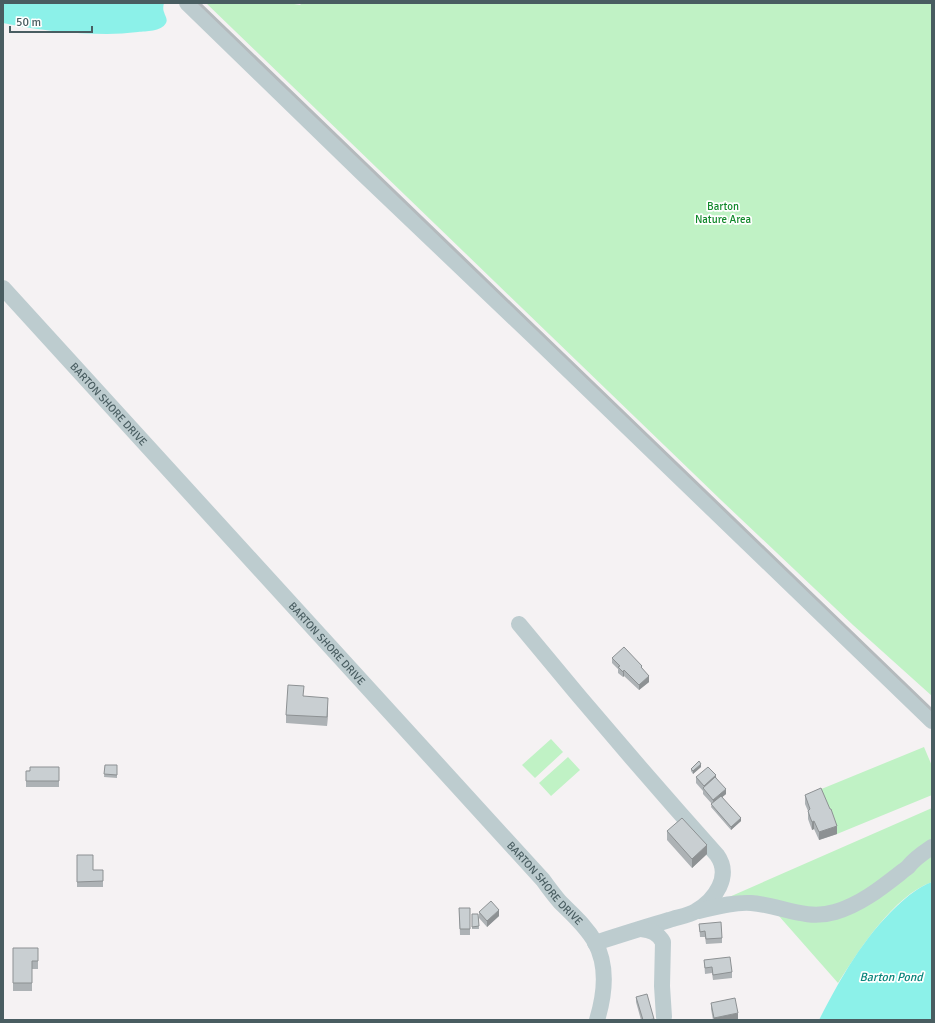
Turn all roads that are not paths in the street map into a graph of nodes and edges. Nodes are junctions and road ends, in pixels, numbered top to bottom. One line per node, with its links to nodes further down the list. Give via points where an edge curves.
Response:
1 (187, 3): 4 (street)
2 (3, 288): 12 (street, BARTON SHORE DRIVE, via 542,880)
3 (518, 624): 8 (street, via 718,857 723,872 720,887 710,900)
4 (932, 721)
5 (932, 847): 7 (street, via 919,855)
6 (932, 861): 7 (street)
7 (908, 867): 8 (street, via 861,901 835,912 806,914 741,903)
8 (695, 912): 9 (street)
9 (679, 916): 10 (street); 11 (street)
10 (641, 929): 11 (street, via 656,933); 12 (street)
11 (663, 942): 13 (street)
12 (595, 943): 14 (street, BARTON SHORE DRIVE, via 600,953 604,979)
13 (664, 1017)
14 (597, 1020)

